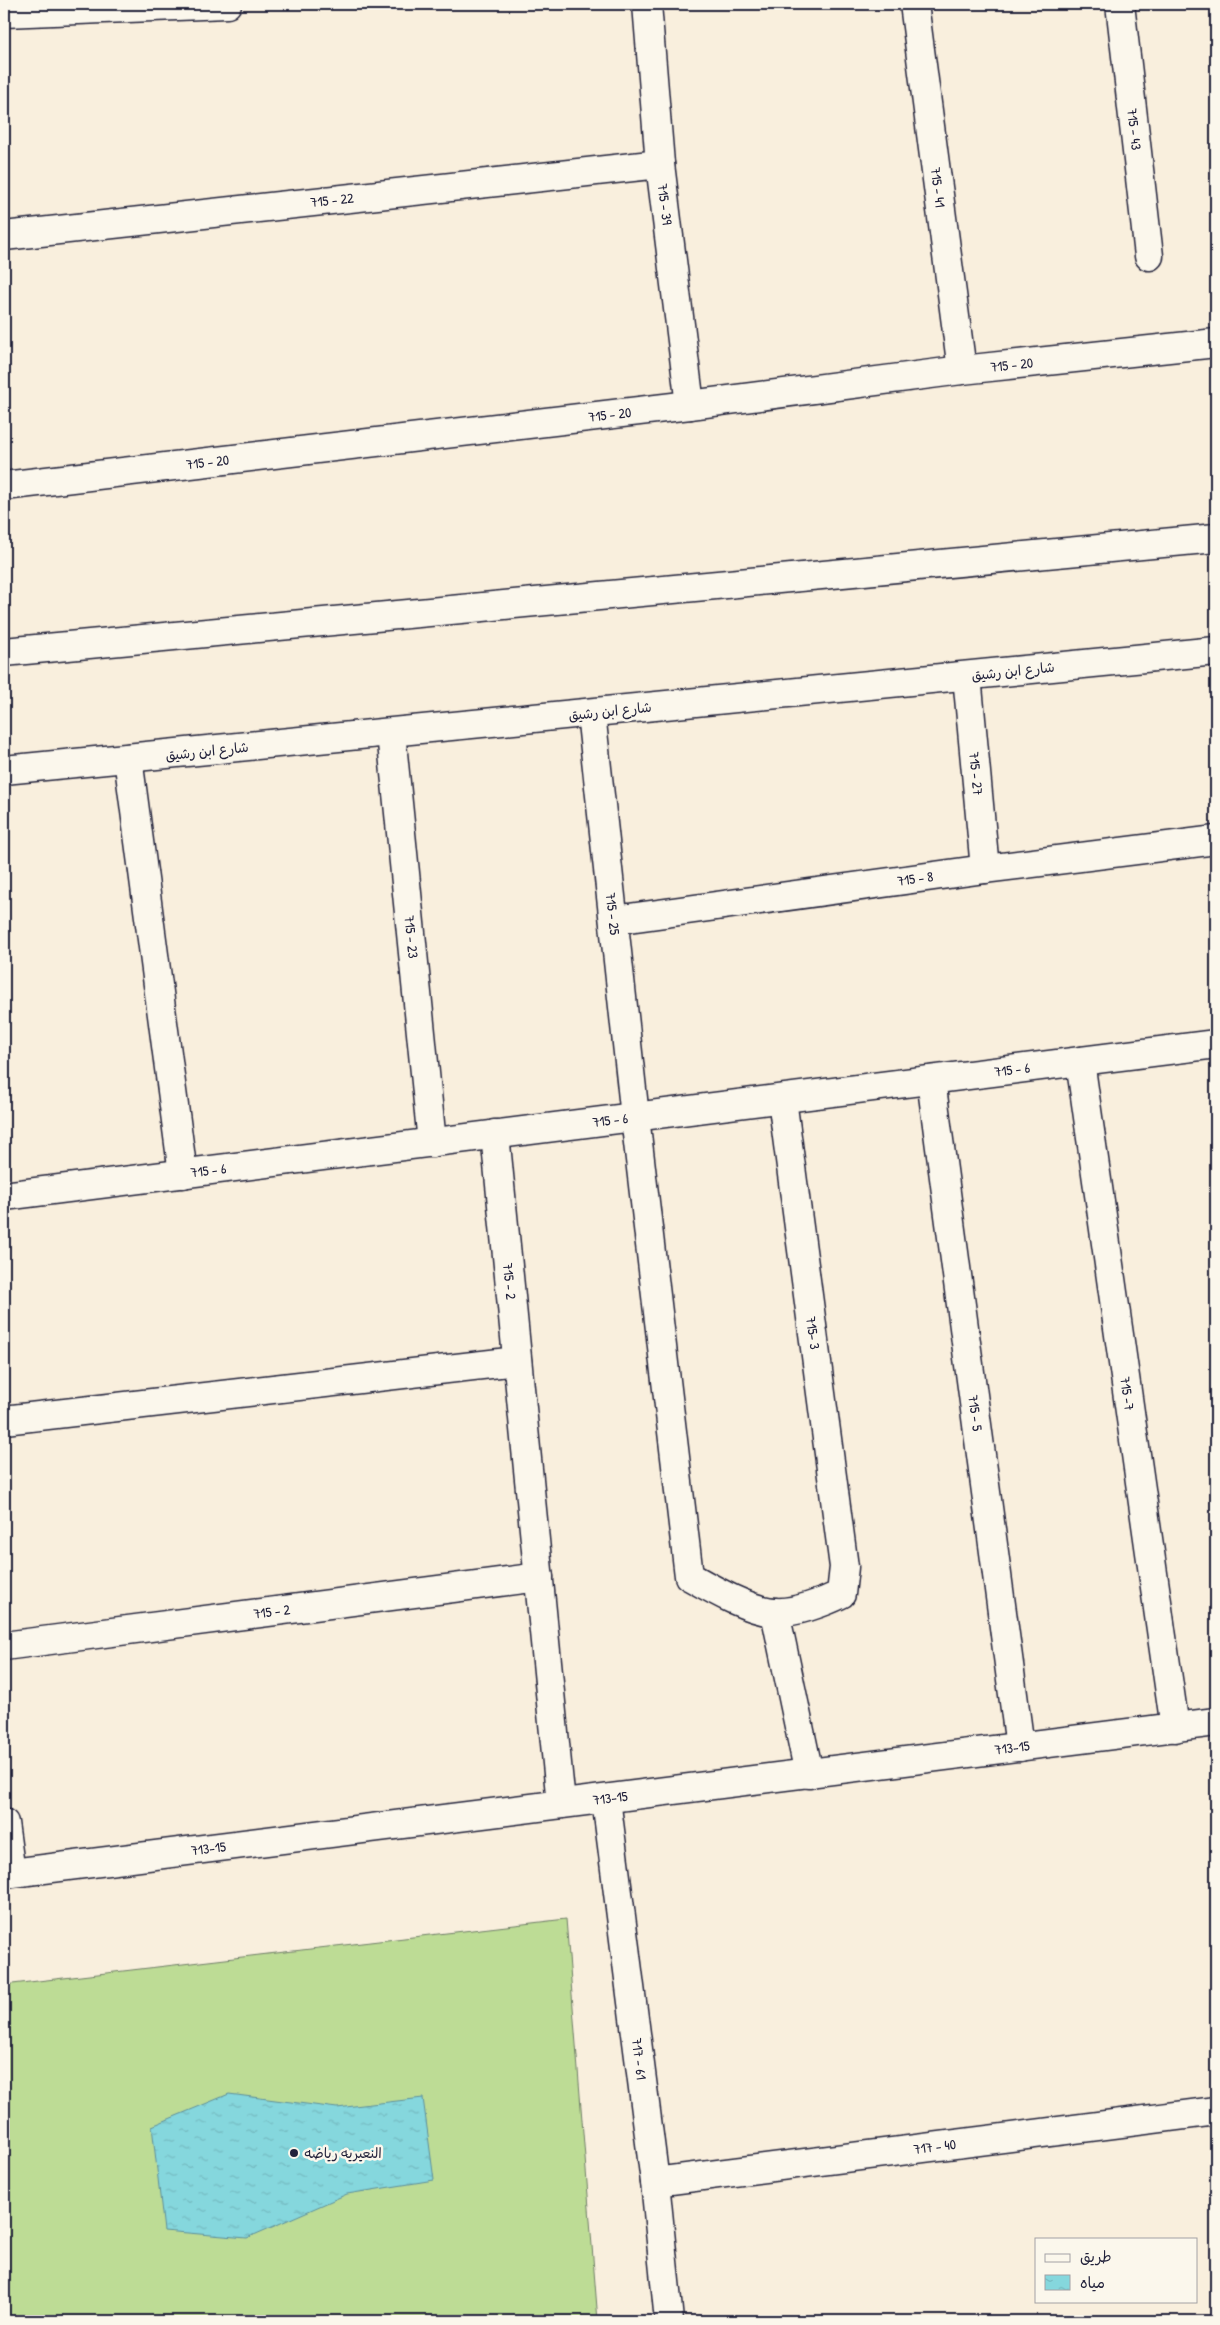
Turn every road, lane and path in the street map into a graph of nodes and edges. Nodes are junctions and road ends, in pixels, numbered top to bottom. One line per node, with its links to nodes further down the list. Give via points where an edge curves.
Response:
1 (227, 4): 5 (street)
2 (647, 4): 6 (street, 715 - 39)
3 (914, 4): 10 (street, 715 - 41)
4 (1120, 4): 8 (street, 715 - 43)
5 (4, 12)
6 (660, 164): 7 (street, 715 - 22); 11 (street, 715 - 39)
7 (4, 236)
8 (1149, 256)
9 (1216, 343): 10 (street, 715 - 20)
10 (962, 370): 11 (street, 715 - 20)
11 (690, 405): 12 (street, 715 - 20)
12 (4, 486)
13 (1216, 538): 15 (street)
14 (1216, 651): 16 (street, شارع ابن رشيق)
15 (4, 652)
16 (967, 676): 17 (street, شارع ابن رشيق); 22 (street, 715 - 27)
17 (591, 713): 18 (street, شارع ابن رشيق); 23 (street, 715 - 25)
18 (391, 732): 19 (street, شارع ابن رشيق); 30 (street, 715 - 23)
19 (128, 758): 20 (street, شارع ابن رشيق); 31 (street)
20 (4, 770)
21 (1216, 840): 22 (street, 715 - 8)
22 (985, 869): 23 (street, 715 - 8)
23 (614, 920): 28 (street, 715 - 25)
24 (1216, 1044): 25 (street, 715 - 6)
25 (1080, 1061): 26 (street, 715 - 6); 39 (street, 715 -7)
26 (931, 1080): 27 (street, 715 - 6); 40 (street, 715 - 5)
27 (782, 1099): 28 (street, 715 - 6); 36 (street, 715- 3, via 844,1568 842,1594 820,1604)
28 (635, 1117): 29 (street, 715 - 6); 36 (street, 715 - 25, via 689,1576 729,1598)
29 (495, 1134): 30 (street, 715 - 6); 33 (street, 715 - 2)
30 (432, 1142): 31 (street, 715 - 6)
31 (183, 1174): 32 (street, 715 - 6)
32 (4, 1196)
33 (518, 1361): 34 (street); 35 (street, 715 - 2)
34 (4, 1420)
35 (539, 1577): 37 (street, 715 - 2); 43 (street, 715 - 2)
36 (775, 1612): 41 (street)
37 (4, 1646)
38 (1216, 1722): 39 (street, 713-15)
39 (1175, 1728): 40 (street, 713-15)
40 (1020, 1747): 41 (street, 713-15)
41 (809, 1774): 42 (street, 713-15)
42 (606, 1799): 43 (street, 713-15); 47 (street, 717 - 61)
43 (561, 1804): 45 (street, 713-15)
44 (4, 1823): 45 (street)
45 (7, 1873)
46 (1216, 2111): 47 (street, 717 - 40)
47 (655, 2182): 48 (street, 717 - 61)
48 (669, 2321)

